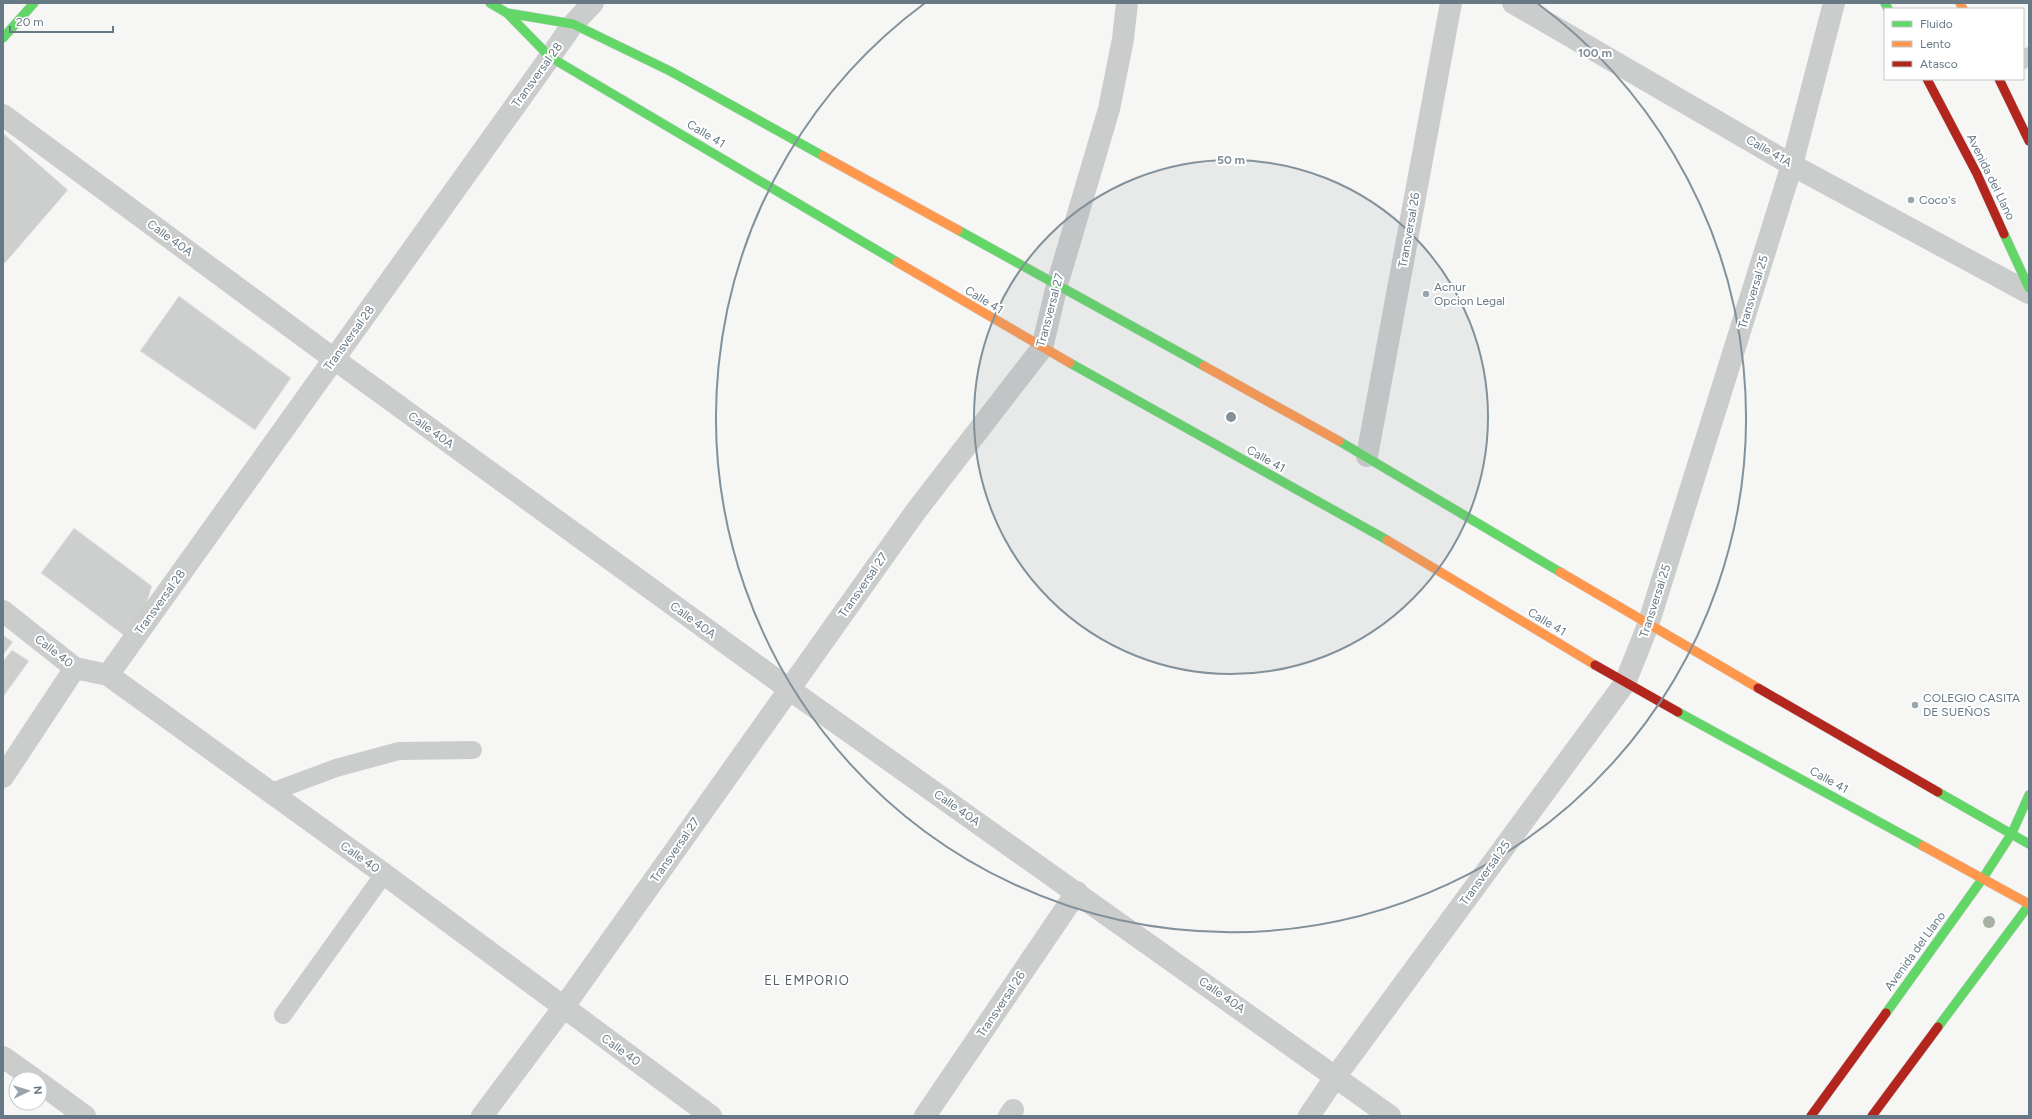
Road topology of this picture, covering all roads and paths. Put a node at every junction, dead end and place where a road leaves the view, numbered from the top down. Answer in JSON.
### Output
{"nodes":[{"id":1,"x":34,"y":3,"type":"edge"},
{"id":2,"x":490,"y":3,"type":"edge"},
{"id":3,"x":593,"y":3,"type":"edge"},
{"id":4,"x":1127,"y":3,"type":"edge"},
{"id":5,"x":1451,"y":3,"type":"edge"},
{"id":6,"x":1513,"y":3,"type":"edge"},
{"id":7,"x":1834,"y":3,"type":"edge"},
{"id":8,"x":507,"y":12,"type":"junction"},
{"id":9,"x":573,"y":24,"type":"junction"},
{"id":10,"x":3,"y":38,"type":"edge"},
{"id":11,"x":550,"y":56,"type":"junction"},
{"id":12,"x":1928,"y":80,"type":"edge"},
{"id":13,"x":1999,"y":80,"type":"edge"},
{"id":14,"x":3,"y":115,"type":"edge"},
{"id":15,"x":2029,"y":141,"type":"edge"},
{"id":16,"x":1792,"y":165,"type":"junction"},
{"id":17,"x":1057,"y":285,"type":"junction"},
{"id":18,"x":2029,"y":288,"type":"edge"},
{"id":19,"x":2029,"y":292,"type":"edge"},
{"id":20,"x":1042,"y":348,"type":"junction"},
{"id":21,"x":334,"y":359,"type":"junction"},
{"id":22,"x":1367,"y":456,"type":"junction"},
{"id":23,"x":3,"y":611,"type":"edge"},
{"id":24,"x":1648,"y":625,"type":"junction"},
{"id":25,"x":74,"y":668,"type":"junction"},
{"id":26,"x":108,"y":675,"type":"junction"},
{"id":27,"x":1626,"y":683,"type":"junction"},
{"id":28,"x":789,"y":689,"type":"junction"},
{"id":29,"x":473,"y":750,"type":"dead end"},
{"id":30,"x":3,"y":777,"type":"edge"},
{"id":31,"x":269,"y":793,"type":"junction"},
{"id":32,"x":2029,"y":795,"type":"edge"},
{"id":33,"x":2012,"y":833,"type":"junction"},
{"id":34,"x":2029,"y":844,"type":"edge"},
{"id":35,"x":384,"y":874,"type":"junction"},
{"id":36,"x":1983,"y":878,"type":"junction"},
{"id":37,"x":1077,"y":892,"type":"junction"},
{"id":38,"x":2029,"y":904,"type":"edge"},
{"id":39,"x":563,"y":1008,"type":"junction"},
{"id":40,"x":283,"y":1015,"type":"dead end"},
{"id":41,"x":3,"y":1057,"type":"edge"},
{"id":42,"x":23,"y":1071,"type":"edge"},
{"id":43,"x":1336,"y":1076,"type":"junction"},
{"id":44,"x":48,"y":1089,"type":"edge"},
{"id":45,"x":86,"y":1116,"type":"edge"},
{"id":46,"x":482,"y":1116,"type":"edge"},
{"id":47,"x":711,"y":1116,"type":"edge"},
{"id":48,"x":925,"y":1116,"type":"edge"},
{"id":49,"x":1309,"y":1116,"type":"edge"},
{"id":50,"x":1390,"y":1116,"type":"edge"},
{"id":51,"x":1811,"y":1116,"type":"edge"},
{"id":52,"x":1872,"y":1116,"type":"edge"}],
"edges":[{"from":1,"to":10,"type":"street"},
{"from":2,"to":8,"type":"street","name":"Calle 41"},
{"from":3,"to":9,"type":"street","name":"Transversal 28"},
{"from":4,"to":17,"type":"street","name":"Transversal 27"},
{"from":5,"to":22,"type":"street","name":"Transversal 26"},
{"from":6,"to":16,"type":"street","name":"Calle 41A"},
{"from":7,"to":16,"type":"street","name":"Transversal 25"},
{"from":8,"to":9,"type":"street","name":"Calle 41"},
{"from":8,"to":11,"type":"street","name":"Calle 41"},
{"from":9,"to":11,"type":"street","name":"Transversal 28"},
{"from":9,"to":17,"type":"street","name":"Calle 41"},
{"from":11,"to":20,"type":"street","name":"Calle 41"},
{"from":11,"to":21,"type":"street","name":"Transversal 28"},
{"from":12,"to":18,"type":"street","name":"Avenida del Llano"},
{"from":13,"to":15,"type":"street"},
{"from":14,"to":21,"type":"street","name":"Calle 40A"},
{"from":16,"to":19,"type":"street","name":"Calle 41A"},
{"from":16,"to":24,"type":"street","name":"Transversal 25"},
{"from":17,"to":20,"type":"street","name":"Transversal 27"},
{"from":17,"to":22,"type":"street","name":"Calle 41"},
{"from":20,"to":27,"type":"street","name":"Calle 41"},
{"from":20,"to":28,"type":"street","name":"Transversal 27"},
{"from":21,"to":26,"type":"street","name":"Transversal 28"},
{"from":21,"to":28,"type":"street","name":"Calle 40A"},
{"from":22,"to":24,"type":"street","name":"Calle 41"},
{"from":23,"to":25,"type":"street","name":"Calle 40"},
{"from":24,"to":27,"type":"street","name":"Transversal 25"},
{"from":24,"to":33,"type":"street","name":"Calle 41"},
{"from":25,"to":26,"type":"street","name":"Calle 40"},
{"from":25,"to":30,"type":"street"},
{"from":26,"to":31,"type":"street","name":"Calle 40"},
{"from":27,"to":36,"type":"street","name":"Calle 41"},
{"from":27,"to":43,"type":"street","name":"Transversal 25"},
{"from":28,"to":37,"type":"street","name":"Calle 40A"},
{"from":28,"to":39,"type":"street","name":"Transversal 27"},
{"from":29,"to":31,"type":"lane"},
{"from":31,"to":35,"type":"street","name":"Calle 40"},
{"from":32,"to":33,"type":"street","name":"Avenida del Llano"},
{"from":33,"to":34,"type":"street","name":"Calle 41"},
{"from":33,"to":36,"type":"street","name":"Avenida del Llano"},
{"from":35,"to":39,"type":"street","name":"Calle 40"},
{"from":35,"to":40,"type":"lane"},
{"from":36,"to":38,"type":"street","name":"Calle 41"},
{"from":36,"to":51,"type":"street","name":"Avenida del Llano"},
{"from":37,"to":43,"type":"street","name":"Calle 40A"},
{"from":37,"to":48,"type":"street","name":"Transversal 26"},
{"from":38,"to":52,"type":"street"},
{"from":39,"to":46,"type":"street","name":"Transversal 27"},
{"from":39,"to":47,"type":"street","name":"Calle 40"},
{"from":41,"to":42,"type":"street"},
{"from":43,"to":49,"type":"street","name":"Transversal 25"},
{"from":43,"to":50,"type":"street","name":"Calle 40A"},
{"from":44,"to":45,"type":"street"}]}
